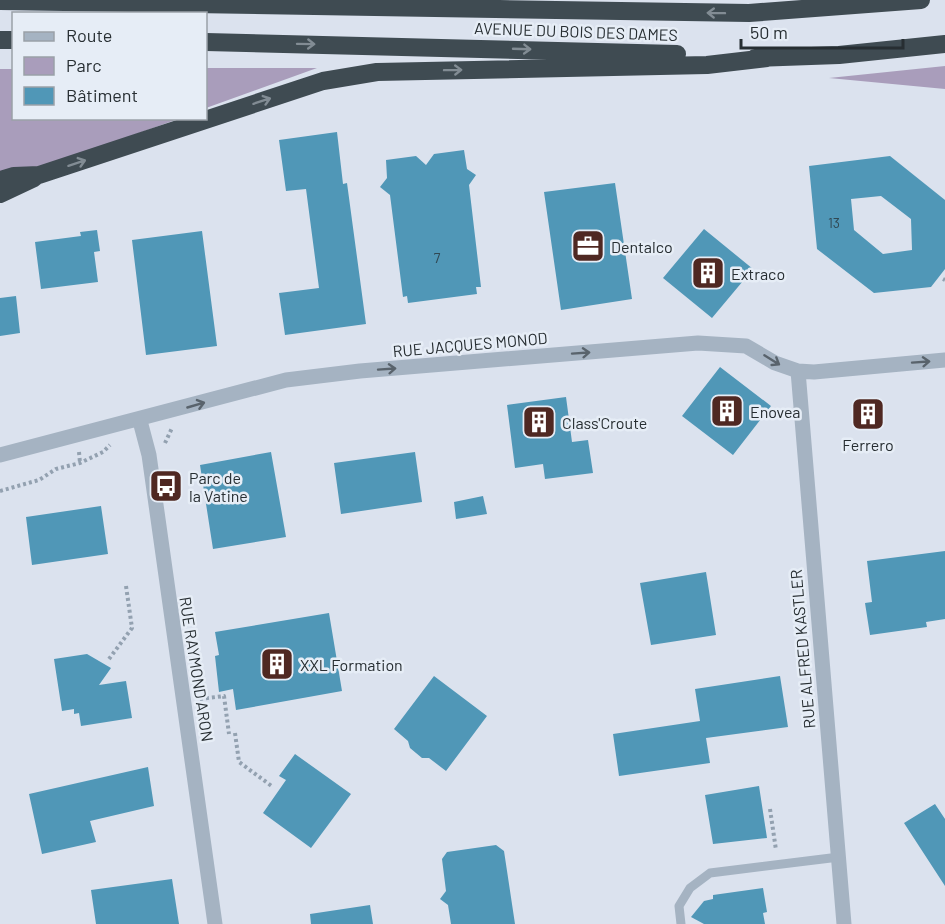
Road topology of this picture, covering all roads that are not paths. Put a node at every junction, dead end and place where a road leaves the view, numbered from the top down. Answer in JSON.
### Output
{"nodes":[{"id":1,"x":921,"y":0,"type":"edge"},
{"id":2,"x":0,"y":1,"type":"edge"},
{"id":3,"x":207,"y":42,"type":"edge"},
{"id":4,"x":945,"y":44,"type":"edge"},
{"id":5,"x":767,"y":58,"type":"junction"},
{"id":6,"x":207,"y":119,"type":"edge"},
{"id":7,"x":205,"y":120,"type":"edge"},
{"id":8,"x":39,"y":175,"type":"junction"},
{"id":9,"x":0,"y":180,"type":"edge"},
{"id":10,"x":0,"y":194,"type":"edge"},
{"id":11,"x":945,"y":360,"type":"edge"},
{"id":12,"x":798,"y":371,"type":"junction"},
{"id":13,"x":140,"y":421,"type":"junction"},
{"id":14,"x":0,"y":455,"type":"edge"},
{"id":15,"x":839,"y":857,"type":"junction"},
{"id":16,"x":215,"y":924,"type":"edge"},
{"id":17,"x":681,"y":924,"type":"edge"},
{"id":18,"x":844,"y":924,"type":"edge"}],
"edges":[{"from":1,"to":2,"type":"highway","name":"AVENUE DU BOIS DES DAMES","one_way":true},
{"from":3,"to":5,"type":"highway","name":"AVENUE DU BOIS DES DAMES","one_way":true},
{"from":4,"to":5,"type":"highway","name":"AVENUE DU BOIS DES DAMES"},
{"from":6,"to":5,"type":"highway","one_way":true},
{"from":8,"to":7,"type":"highway","one_way":true},
{"from":8,"to":9,"type":"highway"},
{"from":8,"to":10,"type":"highway"},
{"from":12,"to":11,"type":"street","name":"RUE JACQUES MONOD","one_way":true},
{"from":13,"to":12,"type":"street","name":"RUE JACQUES MONOD","one_way":true},
{"from":12,"to":15,"type":"street","name":"RUE ALFRED KASTLER"},
{"from":13,"to":14,"type":"street","name":"RUE JACQUES MONOD"},
{"from":13,"to":16,"type":"street","name":"RUE RAYMOND ARON"},
{"from":15,"to":17,"type":"lane"},
{"from":15,"to":18,"type":"street","name":"RUE ALFRED KASTLER"}]}
